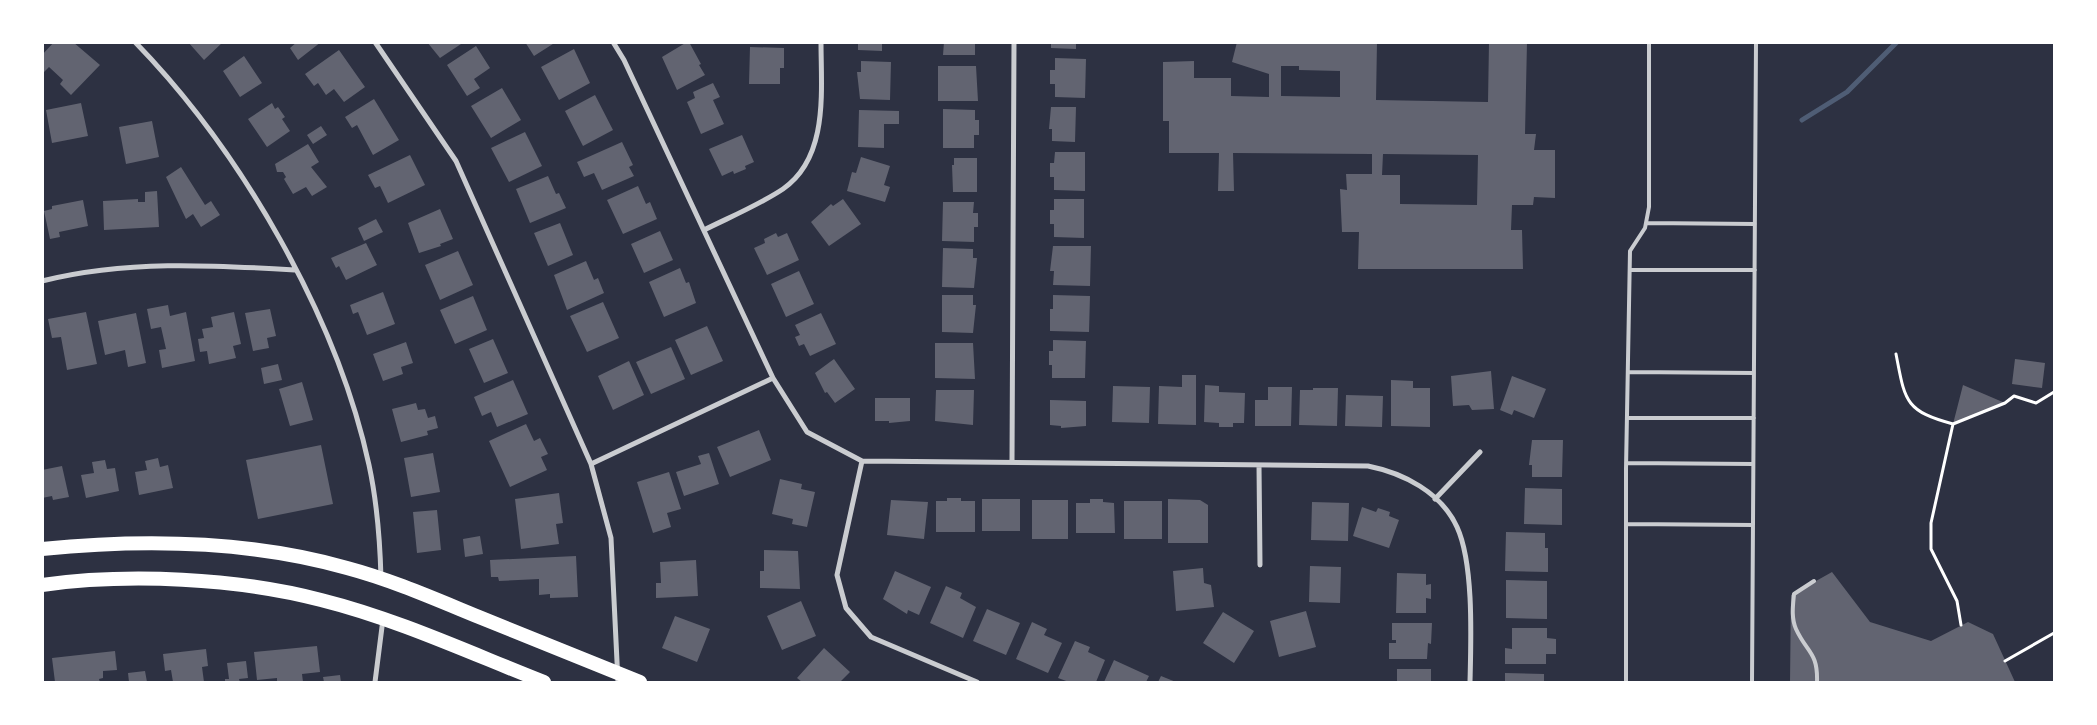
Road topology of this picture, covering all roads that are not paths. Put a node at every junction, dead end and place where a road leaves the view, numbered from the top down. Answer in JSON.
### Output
{"nodes":[{"id":1,"x":135,"y":42,"type":"edge"},
{"id":2,"x":375,"y":42,"type":"edge"},
{"id":3,"x":613,"y":42,"type":"edge"},
{"id":4,"x":821,"y":42,"type":"edge"},
{"id":5,"x":1014,"y":42,"type":"edge"},
{"id":6,"x":1649,"y":42,"type":"edge"},
{"id":7,"x":1756,"y":42,"type":"edge"},
{"id":8,"x":1646,"y":223,"type":"junction"},
{"id":9,"x":1755,"y":224,"type":"junction"},
{"id":10,"x":704,"y":230,"type":"junction"},
{"id":11,"x":296,"y":270,"type":"junction"},
{"id":12,"x":1630,"y":270,"type":"junction"},
{"id":13,"x":1755,"y":270,"type":"junction"},
{"id":14,"x":42,"y":281,"type":"edge"},
{"id":15,"x":1628,"y":372,"type":"junction"},
{"id":16,"x":1754,"y":373,"type":"junction"},
{"id":17,"x":773,"y":378,"type":"junction"},
{"id":18,"x":1627,"y":418,"type":"junction"},
{"id":19,"x":1754,"y":418,"type":"junction"},
{"id":20,"x":1480,"y":452,"type":"dead end"},
{"id":21,"x":862,"y":461,"type":"junction"},
{"id":22,"x":1012,"y":462,"type":"junction"},
{"id":23,"x":1626,"y":463,"type":"junction"},
{"id":24,"x":591,"y":464,"type":"junction"},
{"id":25,"x":1753,"y":464,"type":"junction"},
{"id":26,"x":1259,"y":465,"type":"junction"},
{"id":27,"x":1435,"y":499,"type":"junction"},
{"id":28,"x":1626,"y":524,"type":"junction"},
{"id":29,"x":1753,"y":525,"type":"junction"},
{"id":30,"x":42,"y":549,"type":"edge"},
{"id":31,"x":1260,"y":565,"type":"dead end"},
{"id":32,"x":381,"y":578,"type":"junction"},
{"id":33,"x":1814,"y":582,"type":"dead end"},
{"id":34,"x":42,"y":586,"type":"edge"},
{"id":35,"x":383,"y":619,"type":"junction"},
{"id":36,"x":618,"y":678,"type":"edge"},
{"id":37,"x":374,"y":682,"type":"edge"},
{"id":38,"x":544,"y":682,"type":"edge"},
{"id":39,"x":640,"y":682,"type":"edge"},
{"id":40,"x":977,"y":682,"type":"edge"},
{"id":41,"x":1470,"y":682,"type":"edge"},
{"id":42,"x":1626,"y":682,"type":"edge"},
{"id":43,"x":1752,"y":682,"type":"edge"},
{"id":44,"x":1817,"y":682,"type":"edge"}],
"edges":[{"from":1,"to":11,"type":"street"},
{"from":2,"to":24,"type":"street"},
{"from":3,"to":10,"type":"street"},
{"from":4,"to":10,"type":"street"},
{"from":5,"to":22,"type":"street"},
{"from":6,"to":8,"type":"lane"},
{"from":7,"to":9,"type":"lane"},
{"from":8,"to":9,"type":"lane"},
{"from":8,"to":12,"type":"lane"},
{"from":9,"to":13,"type":"lane"},
{"from":10,"to":17,"type":"street"},
{"from":11,"to":14,"type":"street"},
{"from":11,"to":32,"type":"street"},
{"from":12,"to":13,"type":"lane"},
{"from":12,"to":15,"type":"lane"},
{"from":13,"to":16,"type":"lane"},
{"from":15,"to":16,"type":"lane"},
{"from":15,"to":18,"type":"lane"},
{"from":16,"to":19,"type":"lane"},
{"from":17,"to":21,"type":"street"},
{"from":17,"to":24,"type":"street"},
{"from":18,"to":19,"type":"lane"},
{"from":18,"to":23,"type":"lane"},
{"from":19,"to":25,"type":"lane"},
{"from":20,"to":27,"type":"street"},
{"from":21,"to":22,"type":"street"},
{"from":21,"to":40,"type":"street"},
{"from":22,"to":26,"type":"street"},
{"from":23,"to":25,"type":"lane"},
{"from":23,"to":28,"type":"lane"},
{"from":24,"to":36,"type":"street"},
{"from":25,"to":29,"type":"lane"},
{"from":26,"to":27,"type":"street"},
{"from":26,"to":31,"type":"street"},
{"from":27,"to":41,"type":"street"},
{"from":28,"to":29,"type":"lane"},
{"from":28,"to":42,"type":"lane"},
{"from":29,"to":43,"type":"lane"},
{"from":30,"to":32,"type":"highway"},
{"from":32,"to":36,"type":"highway"},
{"from":33,"to":44,"type":"lane"},
{"from":34,"to":35,"type":"highway"},
{"from":35,"to":37,"type":"street"},
{"from":35,"to":38,"type":"highway"},
{"from":36,"to":39,"type":"highway"}]}
